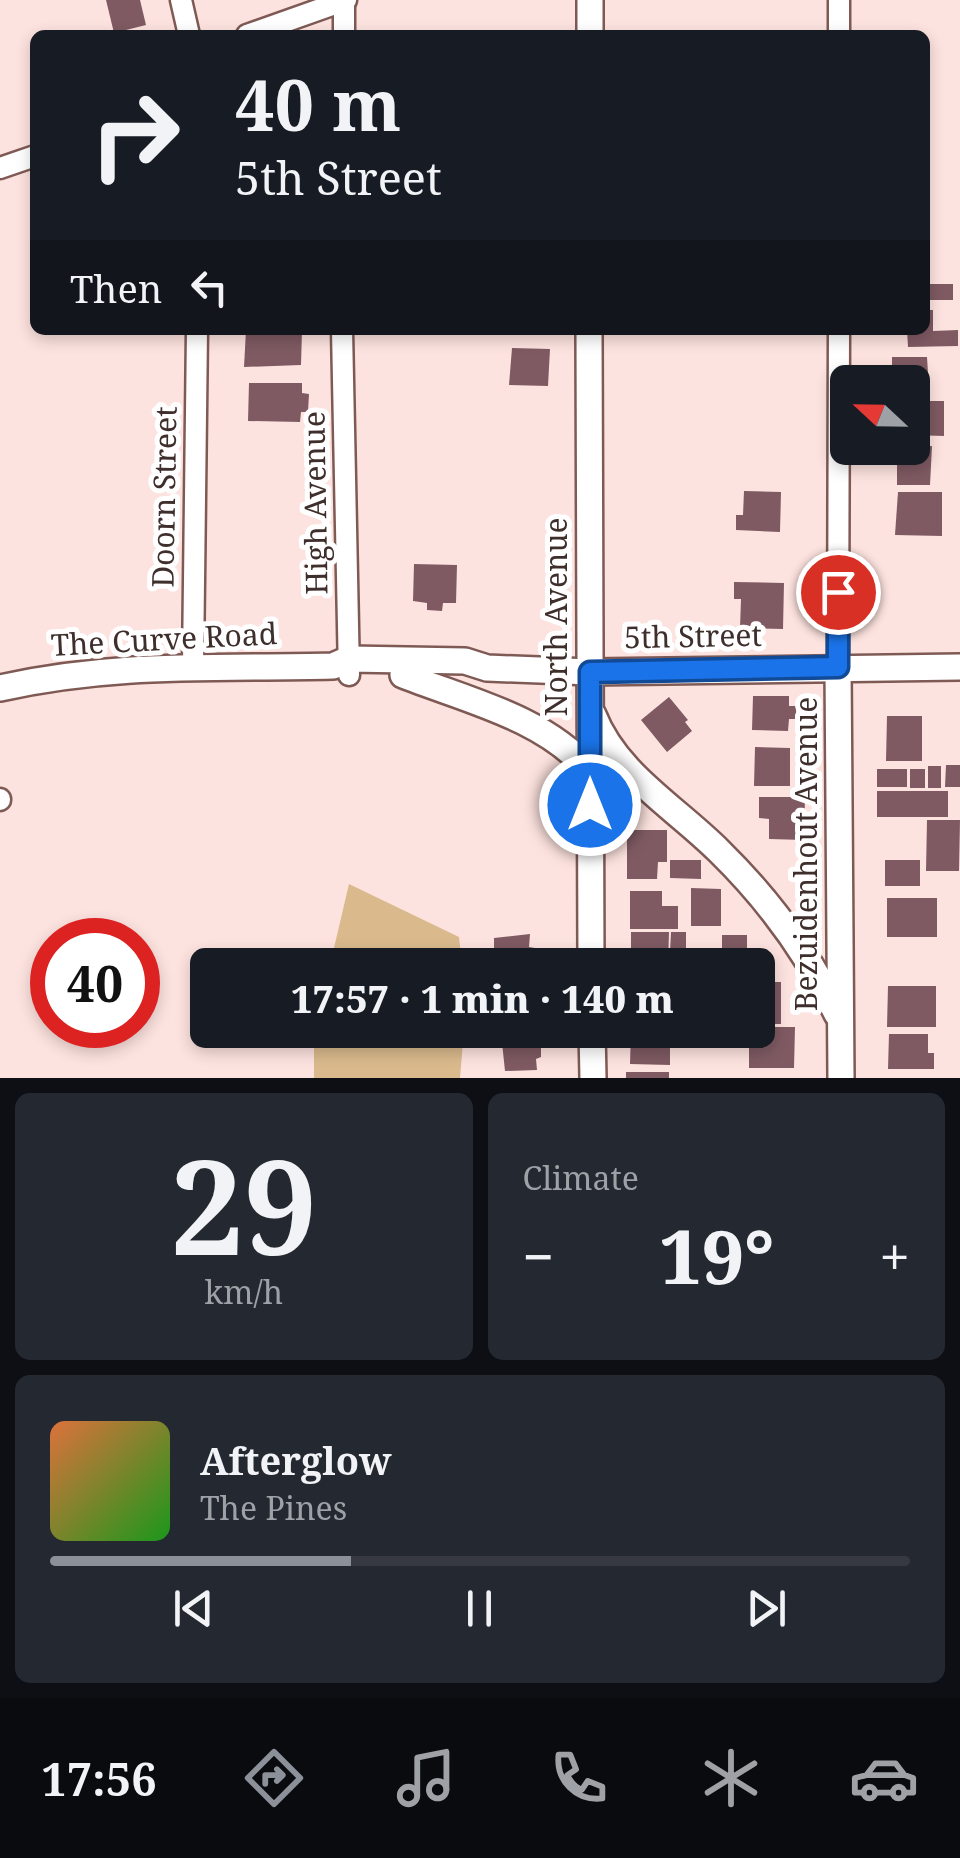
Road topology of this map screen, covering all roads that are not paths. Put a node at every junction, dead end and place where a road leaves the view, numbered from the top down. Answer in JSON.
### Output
{"nodes":[{"id":1,"x":181,"y":0,"type":"edge"},
{"id":2,"x":345,"y":0,"type":"edge"},
{"id":3,"x":590,"y":0,"type":"edge"},
{"id":4,"x":839,"y":0,"type":"edge"},
{"id":5,"x":188,"y":30,"type":"edge"},
{"id":6,"x":261,"y":30,"type":"edge"},
{"id":7,"x":344,"y":30,"type":"edge"},
{"id":8,"x":590,"y":30,"type":"edge"},
{"id":9,"x":839,"y":30,"type":"edge"},
{"id":10,"x":30,"y":158,"type":"edge"},
{"id":11,"x":0,"y":168,"type":"edge"},
{"id":12,"x":196,"y":335,"type":"edge"},
{"id":13,"x":342,"y":335,"type":"edge"},
{"id":14,"x":590,"y":335,"type":"edge"},
{"id":15,"x":838,"y":335,"type":"edge"},
{"id":16,"x":193,"y":665,"type":"junction"},
{"id":17,"x":344,"y":666,"type":"junction"},
{"id":18,"x":838,"y":667,"type":"junction"},
{"id":19,"x":960,"y":667,"type":"edge"},
{"id":20,"x":487,"y":668,"type":"junction"},
{"id":21,"x":590,"y":672,"type":"junction"},
{"id":22,"x":403,"y":675,"type":"junction"},
{"id":23,"x":0,"y":688,"type":"edge"},
{"id":24,"x":589,"y":706,"type":"junction"},
{"id":25,"x":589,"y":770,"type":"junction"},
{"id":26,"x":634,"y":775,"type":"junction"},
{"id":27,"x":590,"y":805,"type":"junction"},
{"id":28,"x":591,"y":948,"type":"edge"},
{"id":29,"x":842,"y":1023,"type":"junction"},
{"id":30,"x":592,"y":1048,"type":"edge"},
{"id":31,"x":592,"y":1078,"type":"edge"},
{"id":32,"x":841,"y":1078,"type":"edge"}],
"edges":[{"from":1,"to":5,"type":"street"},
{"from":2,"to":6,"type":"street"},
{"from":2,"to":7,"type":"street"},
{"from":3,"to":8,"type":"street"},
{"from":4,"to":9,"type":"street"},
{"from":10,"to":11,"type":"street"},
{"from":12,"to":16,"type":"street","name":"Doorn Street"},
{"from":13,"to":17,"type":"street","name":"High Avenue"},
{"from":14,"to":21,"type":"street","name":"North Avenue"},
{"from":15,"to":18,"type":"street","name":"Bezuidenhout Avenue"},
{"from":16,"to":17,"type":"street","name":"The Curve Road"},
{"from":16,"to":23,"type":"street","name":"The Curve Road"},
{"from":17,"to":20,"type":"street","name":"5th Street"},
{"from":17,"to":22,"type":"street","name":"5th Street"},
{"from":18,"to":19,"type":"street","name":"5th Street"},
{"from":18,"to":21,"type":"street","name":"5th Street"},
{"from":18,"to":29,"type":"street","name":"Bezuidenhout Avenue"},
{"from":20,"to":21,"type":"street","name":"5th Street"},
{"from":20,"to":22,"type":"street","name":"5th Street"},
{"from":21,"to":24,"type":"street","name":"North Avenue"},
{"from":22,"to":25,"type":"street"},
{"from":24,"to":25,"type":"street","name":"North Avenue"},
{"from":24,"to":26,"type":"street"},
{"from":25,"to":27,"type":"street","name":"North Avenue"},
{"from":26,"to":27,"type":"street"},
{"from":26,"to":29,"type":"street"},
{"from":27,"to":28,"type":"street","name":"North Avenue"},
{"from":29,"to":32,"type":"street","name":"Bezuidenhout Avenue"},
{"from":30,"to":31,"type":"street"}]}
